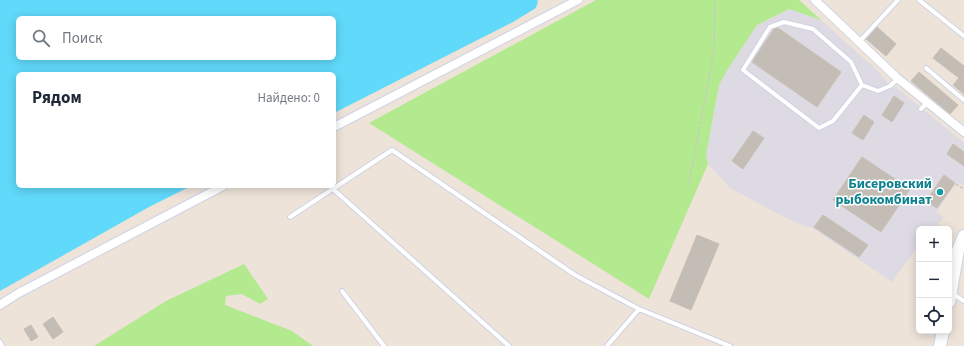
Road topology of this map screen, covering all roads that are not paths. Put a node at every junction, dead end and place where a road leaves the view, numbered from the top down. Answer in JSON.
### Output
{"nodes":[{"id":1,"x":578,"y":0,"type":"edge"},
{"id":2,"x":815,"y":0,"type":"edge"},
{"id":3,"x":898,"y":0,"type":"edge"},
{"id":4,"x":919,"y":0,"type":"edge"},
{"id":5,"x":964,"y":36,"type":"edge"},
{"id":6,"x":859,"y":42,"type":"junction"},
{"id":7,"x":926,"y":68,"type":"dead end"},
{"id":8,"x":899,"y":79,"type":"junction"},
{"id":9,"x":862,"y":85,"type":"junction"},
{"id":10,"x":964,"y":100,"type":"edge"},
{"id":11,"x":928,"y":102,"type":"junction"},
{"id":12,"x":921,"y":110,"type":"dead end"},
{"id":13,"x":336,"y":126,"type":"edge"},
{"id":14,"x":964,"y":132,"type":"edge"},
{"id":15,"x":336,"y":187,"type":"edge"},
{"id":16,"x":218,"y":188,"type":"edge"},
{"id":17,"x":333,"y":189,"type":"joint"},
{"id":18,"x":290,"y":217,"type":"dead end"},
{"id":19,"x":964,"y":236,"type":"edge"},
{"id":20,"x":952,"y":282,"type":"edge"},
{"id":21,"x":342,"y":291,"type":"dead end"},
{"id":22,"x":952,"y":298,"type":"edge"},
{"id":23,"x":964,"y":301,"type":"edge"},
{"id":24,"x":0,"y":305,"type":"edge"},
{"id":25,"x":639,"y":309,"type":"junction"},
{"id":26,"x":942,"y":334,"type":"edge"},
{"id":27,"x":0,"y":342,"type":"edge"},
{"id":28,"x":610,"y":342,"type":"junction"},
{"id":29,"x":2,"y":346,"type":"edge"},
{"id":30,"x":384,"y":346,"type":"edge"},
{"id":31,"x":509,"y":346,"type":"edge"},
{"id":32,"x":607,"y":346,"type":"edge"},
{"id":33,"x":615,"y":346,"type":"edge"},
{"id":34,"x":730,"y":346,"type":"edge"},
{"id":35,"x":940,"y":346,"type":"edge"}],
"edges":[{"from":1,"to":13,"type":"street"},
{"from":2,"to":6,"type":"street"},
{"from":3,"to":6,"type":"lane"},
{"from":4,"to":5,"type":"lane"},
{"from":6,"to":8,"type":"street"},
{"from":7,"to":10,"type":"lane"},
{"from":8,"to":9,"type":"lane"},
{"from":8,"to":11,"type":"street"},
{"from":9,"to":9,"type":"lane"},
{"from":11,"to":12,"type":"lane"},
{"from":11,"to":14,"type":"street"},
{"from":15,"to":25,"type":"lane"},
{"from":16,"to":24,"type":"street"},
{"from":17,"to":18,"type":"lane"},
{"from":17,"to":31,"type":"lane"},
{"from":19,"to":20,"type":"main road"},
{"from":21,"to":30,"type":"lane"},
{"from":22,"to":23,"type":"lane"},
{"from":25,"to":28,"type":"lane"},
{"from":25,"to":34,"type":"lane"},
{"from":26,"to":35,"type":"main road"},
{"from":27,"to":29,"type":"lane"},
{"from":28,"to":32,"type":"lane"},
{"from":28,"to":33,"type":"lane"}]}
